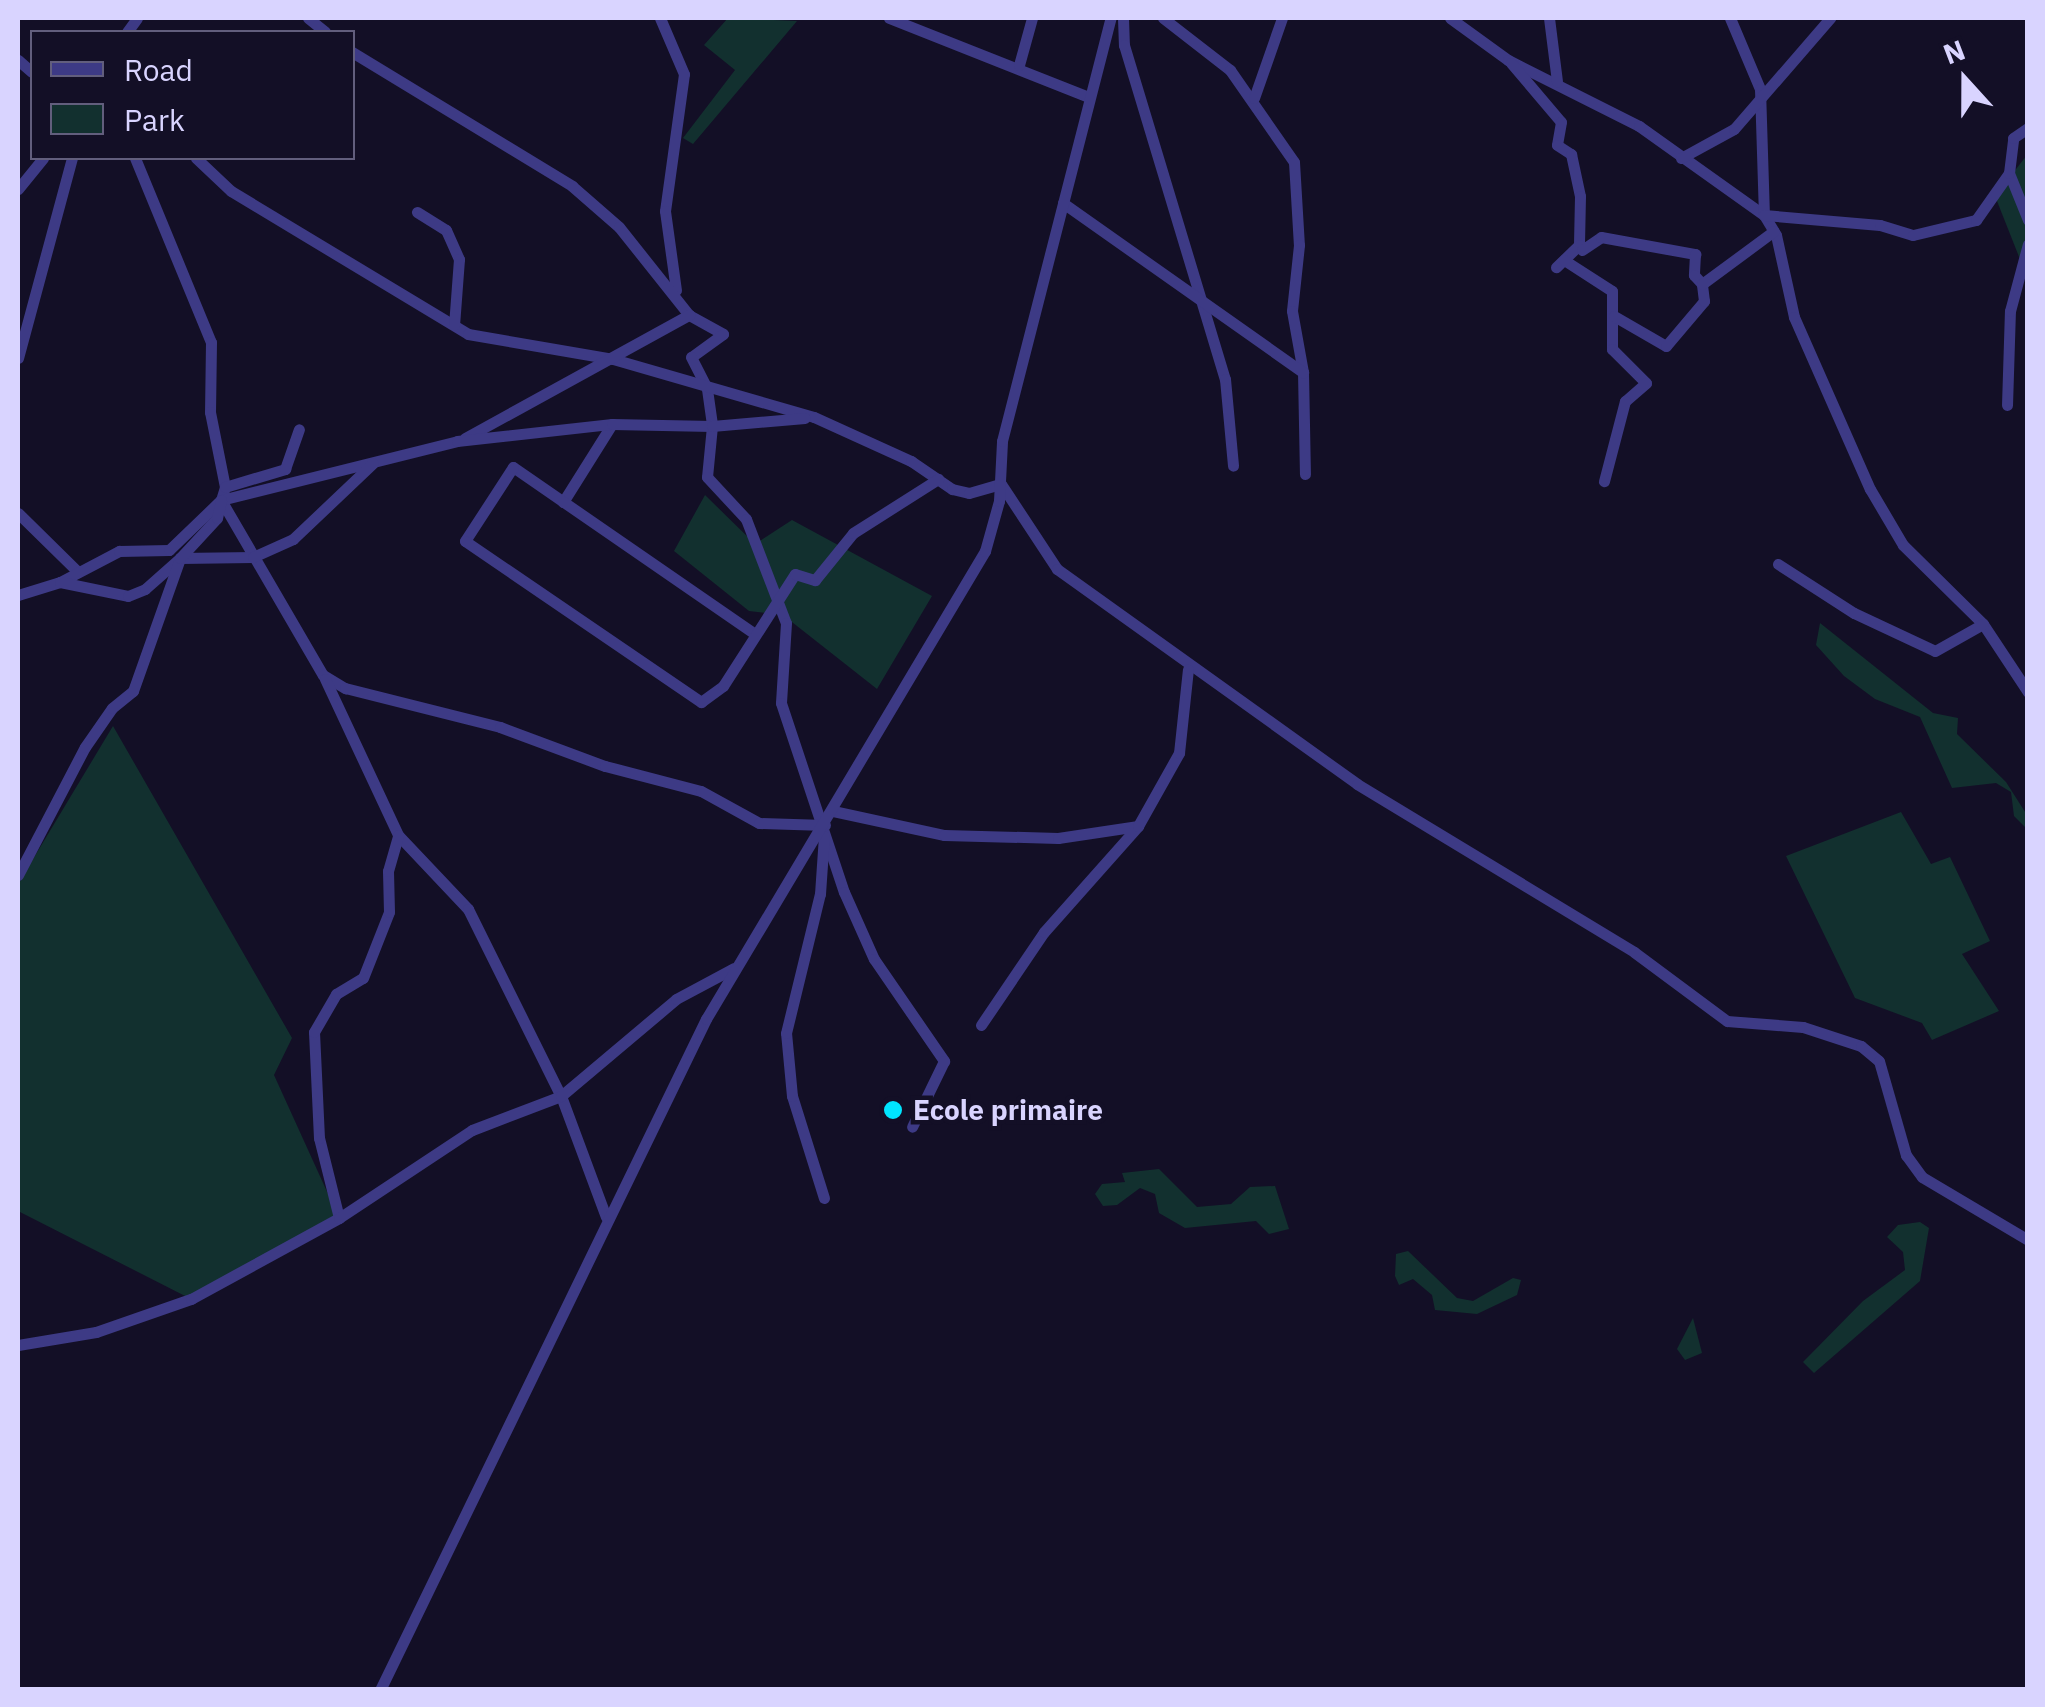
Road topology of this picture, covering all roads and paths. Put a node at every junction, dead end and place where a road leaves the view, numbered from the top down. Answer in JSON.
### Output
{"nodes":[{"id":1,"x":660,"y":18,"type":"edge"},
{"id":2,"x":889,"y":18,"type":"edge"},
{"id":3,"x":1032,"y":18,"type":"edge"},
{"id":4,"x":1111,"y":18,"type":"edge"},
{"id":5,"x":1124,"y":18,"type":"edge"},
{"id":6,"x":1163,"y":18,"type":"edge"},
{"id":7,"x":1282,"y":18,"type":"edge"},
{"id":8,"x":1450,"y":18,"type":"edge"},
{"id":9,"x":1474,"y":18,"type":"edge"},
{"id":10,"x":1549,"y":18,"type":"edge"},
{"id":11,"x":1730,"y":18,"type":"edge"},
{"id":12,"x":1830,"y":18,"type":"edge"},
{"id":13,"x":1462,"y":27,"type":"junction"},
{"id":14,"x":355,"y":54,"type":"edge"},
{"id":15,"x":1508,"y":60,"type":"junction"},
{"id":16,"x":1019,"y":65,"type":"junction"},
{"id":17,"x":1558,"y":81,"type":"junction"},
{"id":18,"x":1089,"y":96,"type":"junction"},
{"id":19,"x":1254,"y":98,"type":"junction"},
{"id":20,"x":1760,"y":104,"type":"junction"},
{"id":21,"x":2028,"y":128,"type":"edge"},
{"id":22,"x":1682,"y":158,"type":"junction"},
{"id":23,"x":40,"y":160,"type":"edge"},
{"id":24,"x":71,"y":160,"type":"edge"},
{"id":25,"x":136,"y":160,"type":"edge"},
{"id":26,"x":198,"y":160,"type":"edge"},
{"id":27,"x":2010,"y":173,"type":"junction"},
{"id":28,"x":18,"y":189,"type":"edge"},
{"id":29,"x":1064,"y":204,"type":"junction"},
{"id":30,"x":417,"y":212,"type":"dead end"},
{"id":31,"x":1764,"y":216,"type":"junction"},
{"id":32,"x":2028,"y":220,"type":"edge"},
{"id":33,"x":1774,"y":230,"type":"junction"},
{"id":34,"x":2028,"y":244,"type":"edge"},
{"id":35,"x":1580,"y":248,"type":"junction"},
{"id":36,"x":1599,"y":283,"type":"junction"},
{"id":37,"x":1702,"y":284,"type":"junction"},
{"id":38,"x":677,"y":294,"type":"junction"},
{"id":39,"x":1204,"y":306,"type":"junction"},
{"id":40,"x":690,"y":315,"type":"junction"},
{"id":41,"x":1614,"y":316,"type":"junction"},
{"id":42,"x":454,"y":325,"type":"junction"},
{"id":43,"x":18,"y":358,"type":"edge"},
{"id":44,"x":613,"y":359,"type":"junction"},
{"id":45,"x":1304,"y":372,"type":"junction"},
{"id":46,"x":707,"y":389,"type":"junction"},
{"id":47,"x":2007,"y":405,"type":"dead end"},
{"id":48,"x":814,"y":417,"type":"junction"},
{"id":49,"x":612,"y":424,"type":"junction"},
{"id":50,"x":712,"y":426,"type":"junction"},
{"id":51,"x":299,"y":430,"type":"dead end"},
{"id":52,"x":457,"y":442,"type":"junction"},
{"id":53,"x":376,"y":461,"type":"junction"},
{"id":54,"x":1233,"y":466,"type":"dead end"},
{"id":55,"x":1305,"y":474,"type":"dead end"},
{"id":56,"x":938,"y":479,"type":"junction"},
{"id":57,"x":1604,"y":481,"type":"dead end"},
{"id":58,"x":1001,"y":484,"type":"junction"},
{"id":59,"x":223,"y":493,"type":"junction"},
{"id":60,"x":563,"y":502,"type":"junction"},
{"id":61,"x":18,"y":513,"type":"edge"},
{"id":62,"x":253,"y":557,"type":"junction"},
{"id":63,"x":180,"y":558,"type":"junction"},
{"id":64,"x":1778,"y":564,"type":"dead end"},
{"id":65,"x":78,"y":572,"type":"junction"},
{"id":66,"x":60,"y":582,"type":"junction"},
{"id":67,"x":18,"y":595,"type":"edge"},
{"id":68,"x":779,"y":605,"type":"junction"},
{"id":69,"x":1984,"y":624,"type":"junction"},
{"id":70,"x":755,"y":634,"type":"junction"},
{"id":71,"x":1188,"y":669,"type":"junction"},
{"id":72,"x":323,"y":675,"type":"junction"},
{"id":73,"x":2028,"y":692,"type":"edge"},
{"id":74,"x":833,"y":812,"type":"junction"},
{"id":75,"x":825,"y":824,"type":"junction"},
{"id":76,"x":1138,"y":826,"type":"junction"},
{"id":77,"x":398,"y":835,"type":"junction"},
{"id":78,"x":18,"y":875,"type":"edge"},
{"id":79,"x":735,"y":968,"type":"junction"},
{"id":80,"x":981,"y":1025,"type":"dead end"},
{"id":81,"x":561,"y":1096,"type":"junction"},
{"id":82,"x":912,"y":1127,"type":"dead end"},
{"id":83,"x":824,"y":1198,"type":"dead end"},
{"id":84,"x":339,"y":1218,"type":"junction"},
{"id":85,"x":606,"y":1218,"type":"junction"},
{"id":86,"x":2028,"y":1240,"type":"edge"},
{"id":87,"x":18,"y":1345,"type":"edge"},
{"id":88,"x":380,"y":1690,"type":"edge"}],
"edges":[{"from":1,"to":38,"type":"street"},
{"from":2,"to":16,"type":"street"},
{"from":3,"to":16,"type":"street"},
{"from":4,"to":18,"type":"street"},
{"from":5,"to":39,"type":"street"},
{"from":6,"to":19,"type":"street"},
{"from":7,"to":19,"type":"street"},
{"from":8,"to":13,"type":"street"},
{"from":9,"to":13,"type":"street"},
{"from":10,"to":17,"type":"street"},
{"from":11,"to":20,"type":"street"},
{"from":12,"to":20,"type":"street"},
{"from":13,"to":15,"type":"street"},
{"from":14,"to":38,"type":"street"},
{"from":15,"to":17,"type":"street"},
{"from":15,"to":35,"type":"street"},
{"from":16,"to":18,"type":"street"},
{"from":17,"to":22,"type":"street"},
{"from":18,"to":29,"type":"street"},
{"from":19,"to":45,"type":"street"},
{"from":20,"to":22,"type":"street"},
{"from":20,"to":31,"type":"street"},
{"from":21,"to":27,"type":"street"},
{"from":22,"to":31,"type":"street"},
{"from":23,"to":28,"type":"street"},
{"from":24,"to":43,"type":"street"},
{"from":25,"to":59,"type":"street"},
{"from":26,"to":42,"type":"street"},
{"from":27,"to":31,"type":"street"},
{"from":27,"to":32,"type":"street"},
{"from":29,"to":39,"type":"street"},
{"from":29,"to":58,"type":"street"},
{"from":30,"to":42,"type":"street"},
{"from":31,"to":33,"type":"street"},
{"from":33,"to":37,"type":"street"},
{"from":33,"to":69,"type":"street"},
{"from":34,"to":47,"type":"street"},
{"from":35,"to":36,"type":"street"},
{"from":35,"to":36,"type":"street"},
{"from":35,"to":37,"type":"street"},
{"from":36,"to":41,"type":"street"},
{"from":37,"to":41,"type":"street"},
{"from":38,"to":40,"type":"street"},
{"from":39,"to":45,"type":"street"},
{"from":39,"to":54,"type":"street"},
{"from":40,"to":44,"type":"street"},
{"from":40,"to":46,"type":"street"},
{"from":41,"to":57,"type":"street"},
{"from":42,"to":44,"type":"street"},
{"from":44,"to":46,"type":"street"},
{"from":44,"to":52,"type":"street"},
{"from":45,"to":55,"type":"street"},
{"from":46,"to":48,"type":"street"},
{"from":46,"to":50,"type":"street"},
{"from":48,"to":50,"type":"street"},
{"from":48,"to":56,"type":"street"},
{"from":49,"to":50,"type":"street"},
{"from":49,"to":52,"type":"street"},
{"from":49,"to":60,"type":"street"},
{"from":50,"to":68,"type":"street"},
{"from":51,"to":59,"type":"street"},
{"from":52,"to":53,"type":"street"},
{"from":53,"to":59,"type":"street"},
{"from":53,"to":62,"type":"street"},
{"from":56,"to":58,"type":"street"},
{"from":56,"to":68,"type":"street"},
{"from":58,"to":71,"type":"street"},
{"from":58,"to":74,"type":"street"},
{"from":59,"to":62,"type":"street"},
{"from":59,"to":63,"type":"street"},
{"from":59,"to":65,"type":"street"},
{"from":60,"to":70,"type":"street"},
{"from":60,"to":70,"type":"street"},
{"from":61,"to":65,"type":"street"},
{"from":62,"to":63,"type":"street"},
{"from":62,"to":72,"type":"street"},
{"from":63,"to":66,"type":"street"},
{"from":63,"to":78,"type":"street"},
{"from":64,"to":69,"type":"street"},
{"from":65,"to":66,"type":"street"},
{"from":66,"to":67,"type":"street"},
{"from":68,"to":70,"type":"street"},
{"from":68,"to":75,"type":"street"},
{"from":69,"to":73,"type":"street"},
{"from":71,"to":76,"type":"street"},
{"from":71,"to":86,"type":"street"},
{"from":72,"to":75,"type":"street"},
{"from":72,"to":77,"type":"street"},
{"from":74,"to":75,"type":"street"},
{"from":74,"to":76,"type":"street"},
{"from":75,"to":79,"type":"street"},
{"from":75,"to":82,"type":"street"},
{"from":75,"to":83,"type":"street"},
{"from":76,"to":80,"type":"street"},
{"from":77,"to":81,"type":"street"},
{"from":77,"to":84,"type":"street"},
{"from":79,"to":81,"type":"street"},
{"from":79,"to":85,"type":"street"},
{"from":81,"to":84,"type":"street"},
{"from":81,"to":85,"type":"street"},
{"from":84,"to":87,"type":"street"},
{"from":85,"to":88,"type":"street"}]}
